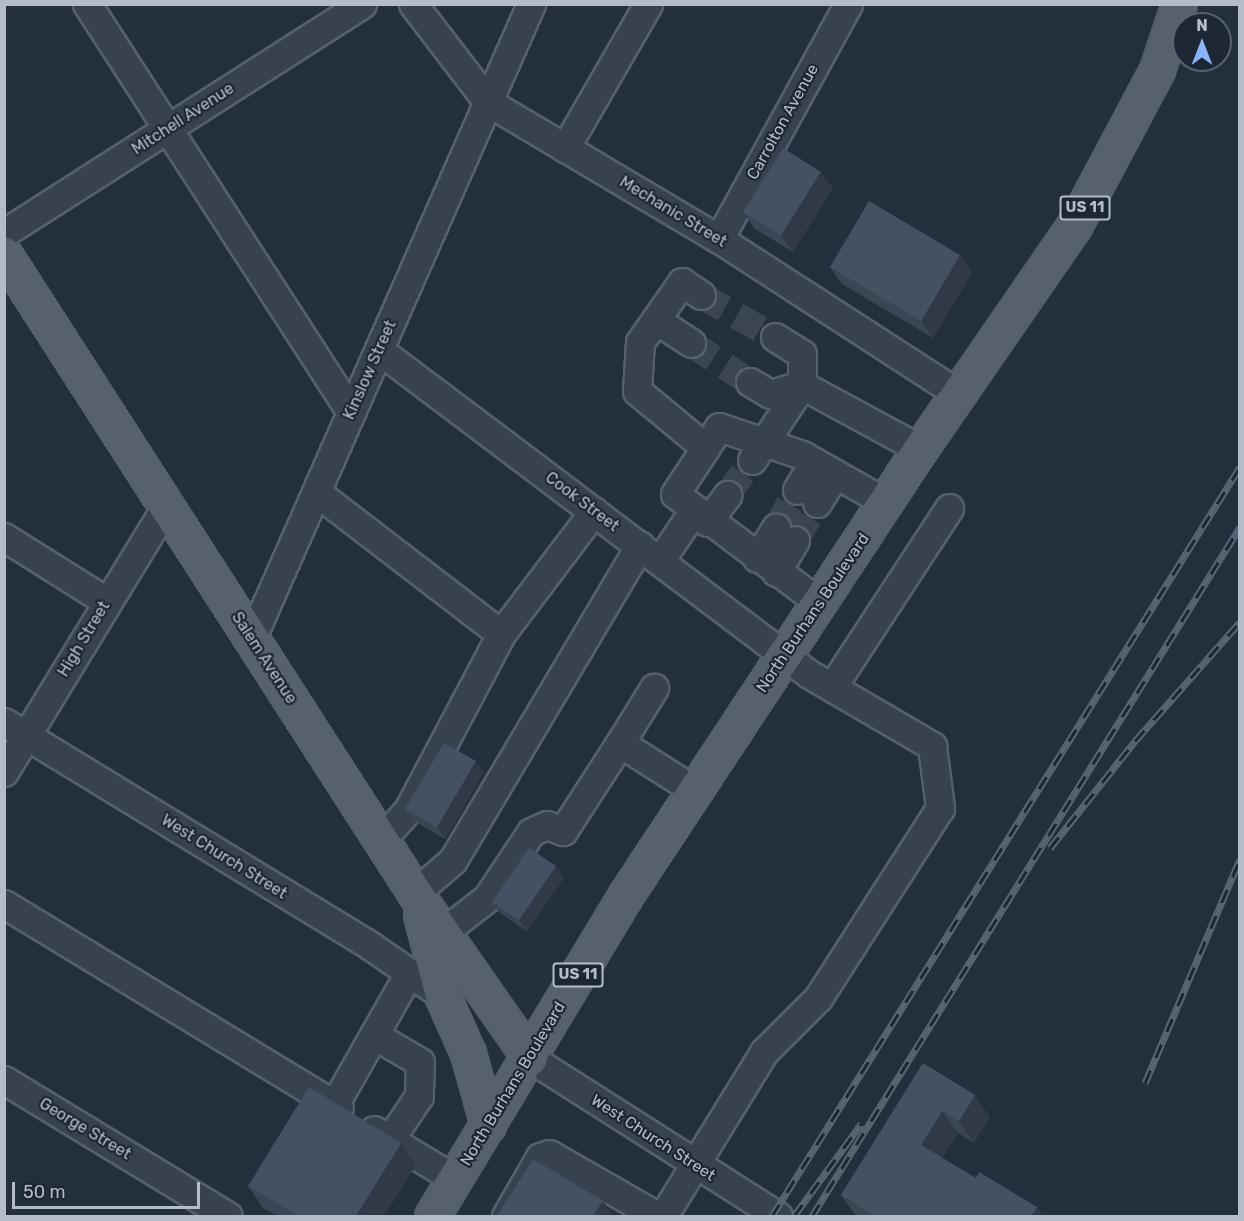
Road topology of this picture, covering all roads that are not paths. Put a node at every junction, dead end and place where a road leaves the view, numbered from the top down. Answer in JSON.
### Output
{"nodes":[{"id":1,"x":87,"y":4,"type":"edge"},
{"id":2,"x":362,"y":4,"type":"edge"},
{"id":3,"x":413,"y":4,"type":"edge"},
{"id":4,"x":531,"y":4,"type":"edge"},
{"id":5,"x":648,"y":4,"type":"edge"},
{"id":6,"x":848,"y":4,"type":"edge"},
{"id":7,"x":1179,"y":4,"type":"edge"},
{"id":8,"x":488,"y":102,"type":"junction"},
{"id":9,"x":168,"y":129,"type":"junction"},
{"id":10,"x":565,"y":148,"type":"junction"},
{"id":11,"x":4,"y":233,"type":"edge"},
{"id":12,"x":719,"y":239,"type":"junction"},
{"id":13,"x":4,"y":254,"type":"edge"},
{"id":14,"x":692,"y":289,"type":"dead end"},
{"id":15,"x":656,"y":320,"type":"junction"},
{"id":16,"x":775,"y":337,"type":"tunnel mouth"},
{"id":17,"x":691,"y":343,"type":"tunnel mouth"},
{"id":18,"x":379,"y":350,"type":"junction"},
{"id":19,"x":750,"y":382,"type":"tunnel mouth"},
{"id":20,"x":802,"y":385,"type":"junction"},
{"id":21,"x":959,"y":394,"type":"junction"},
{"id":22,"x":351,"y":412,"type":"junction"},
{"id":23,"x":706,"y":448,"type":"junction"},
{"id":24,"x":920,"y":450,"type":"junction"},
{"id":25,"x":758,"y":451,"type":"junction"},
{"id":26,"x":824,"y":468,"type":"junction"},
{"id":27,"x":316,"y":492,"type":"junction"},
{"id":28,"x":727,"y":495,"type":"tunnel mouth"},
{"id":29,"x":807,"y":497,"type":"tunnel mouth"},
{"id":30,"x":887,"y":502,"type":"junction"},
{"id":31,"x":166,"y":507,"type":"junction"},
{"id":32,"x":949,"y":508,"type":"dead end"},
{"id":33,"x":594,"y":511,"type":"junction"},
{"id":34,"x":701,"y":516,"type":"junction"},
{"id":35,"x":785,"y":534,"type":"tunnel mouth"},
{"id":36,"x":4,"y":537,"type":"edge"},
{"id":37,"x":650,"y":552,"type":"junction"},
{"id":38,"x":767,"y":565,"type":"junction"},
{"id":39,"x":106,"y":601,"type":"junction"},
{"id":40,"x":820,"y":603,"type":"junction"},
{"id":41,"x":501,"y":634,"type":"junction"},
{"id":42,"x":252,"y":637,"type":"junction"},
{"id":43,"x":786,"y":655,"type":"junction"},
{"id":44,"x":832,"y":687,"type":"junction"},
{"id":45,"x":654,"y":688,"type":"dead end"},
{"id":46,"x":16,"y":729,"type":"edge"},
{"id":47,"x":620,"y":743,"type":"junction"},
{"id":48,"x":4,"y":772,"type":"edge"},
{"id":49,"x":694,"y":790,"type":"junction"},
{"id":50,"x":381,"y":840,"type":"junction"},
{"id":51,"x":415,"y":893,"type":"junction"},
{"id":52,"x":4,"y":904,"type":"edge"},
{"id":53,"x":442,"y":933,"type":"junction"},
{"id":54,"x":409,"y":973,"type":"junction"},
{"id":55,"x":442,"y":995,"type":"junction"},
{"id":56,"x":374,"y":1035,"type":"junction"},
{"id":57,"x":530,"y":1058,"type":"junction"},
{"id":58,"x":4,"y":1080,"type":"edge"},
{"id":59,"x":334,"y":1105,"type":"junction"},
{"id":60,"x":488,"y":1125,"type":"junction"},
{"id":61,"x":390,"y":1139,"type":"junction"},
{"id":62,"x":694,"y":1166,"type":"junction"},
{"id":63,"x":455,"y":1179,"type":"junction"},
{"id":64,"x":228,"y":1216,"type":"edge"},
{"id":65,"x":432,"y":1216,"type":"edge"},
{"id":66,"x":506,"y":1216,"type":"edge"},
{"id":67,"x":657,"y":1216,"type":"edge"},
{"id":68,"x":663,"y":1216,"type":"edge"},
{"id":69,"x":778,"y":1216,"type":"edge"}],
"edges":[{"from":1,"to":9,"type":"street"},
{"from":2,"to":9,"type":"street","name":"Mitchell Avenue"},
{"from":3,"to":8,"type":"street","name":"Mechanic Street"},
{"from":4,"to":8,"type":"street","name":"Kinslow Street"},
{"from":5,"to":10,"type":"street"},
{"from":6,"to":12,"type":"street","name":"Carrolton Avenue"},
{"from":7,"to":21,"type":"main road","name":"North Burhans Boulevard","number":"US 11"},
{"from":8,"to":10,"type":"street","name":"Mechanic Street"},
{"from":8,"to":18,"type":"street","name":"Kinslow Street"},
{"from":9,"to":11,"type":"street","name":"Mitchell Avenue"},
{"from":9,"to":22,"type":"street"},
{"from":10,"to":12,"type":"street","name":"Mechanic Street"},
{"from":12,"to":21,"type":"street","name":"Mechanic Street"},
{"from":13,"to":31,"type":"main road","name":"Salem Avenue"},
{"from":14,"to":15,"type":"street"},
{"from":15,"to":17,"type":"street"},
{"from":15,"to":23,"type":"street"},
{"from":16,"to":20,"type":"street"},
{"from":18,"to":22,"type":"street","name":"Kinslow Street"},
{"from":18,"to":33,"type":"street","name":"Cook Street"},
{"from":19,"to":20,"type":"street"},
{"from":20,"to":24,"type":"street"},
{"from":20,"to":25,"type":"street"},
{"from":21,"to":24,"type":"main road","name":"North Burhans Boulevard","number":"US 11"},
{"from":22,"to":27,"type":"street","name":"Kinslow Street"},
{"from":23,"to":25,"type":"street"},
{"from":23,"to":34,"type":"street"},
{"from":24,"to":30,"type":"main road","name":"North Burhans Boulevard","number":"US 11"},
{"from":25,"to":26,"type":"street"},
{"from":26,"to":29,"type":"street"},
{"from":26,"to":30,"type":"street"},
{"from":27,"to":41,"type":"street"},
{"from":27,"to":42,"type":"street","name":"Kinslow Street"},
{"from":28,"to":34,"type":"street"},
{"from":30,"to":40,"type":"main road","name":"North Burhans Boulevard","number":"US 11"},
{"from":31,"to":39,"type":"street","name":"High Street"},
{"from":31,"to":42,"type":"main road","name":"Salem Avenue"},
{"from":32,"to":44,"type":"street"},
{"from":33,"to":37,"type":"street","name":"Cook Street"},
{"from":33,"to":41,"type":"street"},
{"from":34,"to":37,"type":"street"},
{"from":34,"to":38,"type":"street"},
{"from":35,"to":38,"type":"street"},
{"from":36,"to":39,"type":"street"},
{"from":37,"to":43,"type":"street","name":"Cook Street"},
{"from":37,"to":51,"type":"street"},
{"from":38,"to":40,"type":"street"},
{"from":39,"to":46,"type":"street","name":"High Street"},
{"from":40,"to":43,"type":"main road","name":"North Burhans Boulevard","number":"US 11"},
{"from":41,"to":50,"type":"street"},
{"from":42,"to":50,"type":"main road","name":"Salem Avenue"},
{"from":43,"to":44,"type":"street","name":"Cook Street"},
{"from":43,"to":49,"type":"main road","name":"North Burhans Boulevard","number":"US 11"},
{"from":44,"to":62,"type":"street","name":"Cook Street"},
{"from":45,"to":47,"type":"street"},
{"from":46,"to":48,"type":"street","name":"High Street"},
{"from":46,"to":54,"type":"street","name":"West Church Street"},
{"from":47,"to":49,"type":"street"},
{"from":47,"to":53,"type":"street"},
{"from":49,"to":57,"type":"main road","name":"North Burhans Boulevard","number":"US 11"},
{"from":50,"to":51,"type":"main road","name":"Salem Avenue"},
{"from":51,"to":53,"type":"main road","name":"Salem Avenue"},
{"from":51,"to":55,"type":"main road"},
{"from":52,"to":59,"type":"street"},
{"from":53,"to":57,"type":"main road","name":"Salem Avenue"},
{"from":54,"to":55,"type":"street","name":"West Church Street"},
{"from":54,"to":56,"type":"street"},
{"from":55,"to":60,"type":"main road"},
{"from":56,"to":59,"type":"street"},
{"from":56,"to":61,"type":"street"},
{"from":57,"to":60,"type":"main road","name":"North Burhans Boulevard","number":"US 11"},
{"from":57,"to":62,"type":"street","name":"West Church Street"},
{"from":58,"to":64,"type":"street","name":"George Street"},
{"from":59,"to":61,"type":"street"},
{"from":60,"to":63,"type":"main road","name":"North Burhans Boulevard","number":"US 11"},
{"from":61,"to":63,"type":"street"},
{"from":62,"to":68,"type":"street"},
{"from":62,"to":69,"type":"street","name":"West Church Street"},
{"from":63,"to":65,"type":"main road","name":"North Burhans Boulevard","number":"US 11"},
{"from":66,"to":67,"type":"street"}]}
